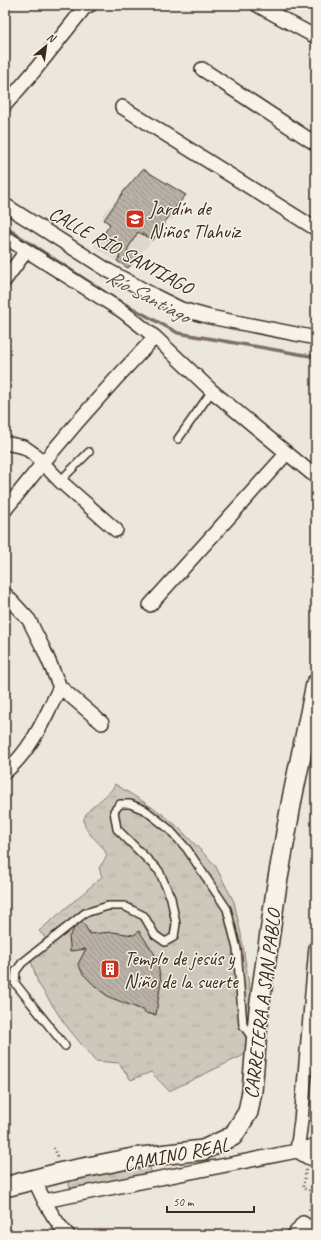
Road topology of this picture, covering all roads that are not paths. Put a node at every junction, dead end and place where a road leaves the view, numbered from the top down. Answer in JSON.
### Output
{"nodes":[{"id":1,"x":90,"y":5,"type":"edge"},
{"id":2,"x":257,"y":5,"type":"edge"},
{"id":3,"x":316,"y":37,"type":"edge"},
{"id":4,"x":202,"y":70,"type":"dead end"},
{"id":5,"x":5,"y":105,"type":"edge"},
{"id":6,"x":122,"y":107,"type":"dead end"},
{"id":7,"x":316,"y":144,"type":"edge"},
{"id":8,"x":5,"y":205,"type":"edge"},
{"id":9,"x":316,"y":229,"type":"edge"},
{"id":10,"x":5,"y":238,"type":"edge"},
{"id":11,"x":26,"y":251,"type":"junction"},
{"id":12,"x":5,"y":280,"type":"edge"},
{"id":13,"x":155,"y":337,"type":"junction"},
{"id":14,"x":316,"y":338,"type":"edge"},
{"id":15,"x":212,"y":391,"type":"junction"},
{"id":16,"x":178,"y":439,"type":"dead end"},
{"id":17,"x":5,"y":443,"type":"edge"},
{"id":18,"x":89,"y":452,"type":"dead end"},
{"id":19,"x":287,"y":453,"type":"junction"},
{"id":20,"x":42,"y":464,"type":"junction"},
{"id":21,"x":316,"y":477,"type":"edge"},
{"id":22,"x":60,"y":481,"type":"junction"},
{"id":23,"x":5,"y":510,"type":"edge"},
{"id":24,"x":116,"y":530,"type":"dead end"},
{"id":25,"x":5,"y":594,"type":"edge"},
{"id":26,"x":150,"y":604,"type":"dead end"},
{"id":27,"x":316,"y":684,"type":"edge"},
{"id":28,"x":60,"y":687,"type":"junction"},
{"id":29,"x":314,"y":710,"type":"edge"},
{"id":30,"x":102,"y":723,"type":"dead end"},
{"id":31,"x":6,"y":770,"type":"edge"},
{"id":32,"x":316,"y":947,"type":"edge"},
{"id":33,"x":257,"y":1043,"type":"junction"},
{"id":34,"x":65,"y":1046,"type":"dead end"},
{"id":35,"x":316,"y":1145,"type":"edge"},
{"id":36,"x":307,"y":1156,"type":"edge"},
{"id":37,"x":34,"y":1179,"type":"junction"},
{"id":38,"x":5,"y":1187,"type":"edge"},
{"id":39,"x":44,"y":1201,"type":"junction"},
{"id":40,"x":316,"y":1232,"type":"edge"},
{"id":41,"x":68,"y":1235,"type":"edge"},
{"id":42,"x":294,"y":1235,"type":"edge"}],
"edges":[{"from":1,"to":5,"type":"street"},
{"from":2,"to":3,"type":"street"},
{"from":4,"to":7,"type":"street"},
{"from":6,"to":9,"type":"street"},
{"from":8,"to":14,"type":"street","name":"CALLE RÍO SANTIAGO"},
{"from":10,"to":11,"type":"street"},
{"from":11,"to":12,"type":"street"},
{"from":11,"to":13,"type":"street"},
{"from":13,"to":15,"type":"street"},
{"from":13,"to":20,"type":"street"},
{"from":15,"to":16,"type":"lane"},
{"from":15,"to":19,"type":"street"},
{"from":17,"to":20,"type":"street"},
{"from":18,"to":22,"type":"lane"},
{"from":19,"to":21,"type":"street"},
{"from":19,"to":26,"type":"street"},
{"from":20,"to":22,"type":"street"},
{"from":20,"to":23,"type":"street"},
{"from":22,"to":24,"type":"street"},
{"from":25,"to":28,"type":"street"},
{"from":27,"to":29,"type":"main road","name":"CARRETERA A SAN PABLO"},
{"from":28,"to":30,"type":"street"},
{"from":28,"to":31,"type":"street"},
{"from":29,"to":33,"type":"main road","name":"CARRETERA A SAN PABLO"},
{"from":32,"to":36,"type":"street"},
{"from":33,"to":34,"type":"lane"},
{"from":33,"to":37,"type":"main road","name":"CARRETERA A SAN PABLO"},
{"from":35,"to":36,"type":"street","name":"CAMINO REAL"},
{"from":36,"to":39,"type":"street","name":"CAMINO REAL"},
{"from":37,"to":38,"type":"main road","name":"CARRETERA A SAN PABLO"},
{"from":37,"to":39,"type":"street"},
{"from":39,"to":41,"type":"street"},
{"from":40,"to":42,"type":"street"}]}
